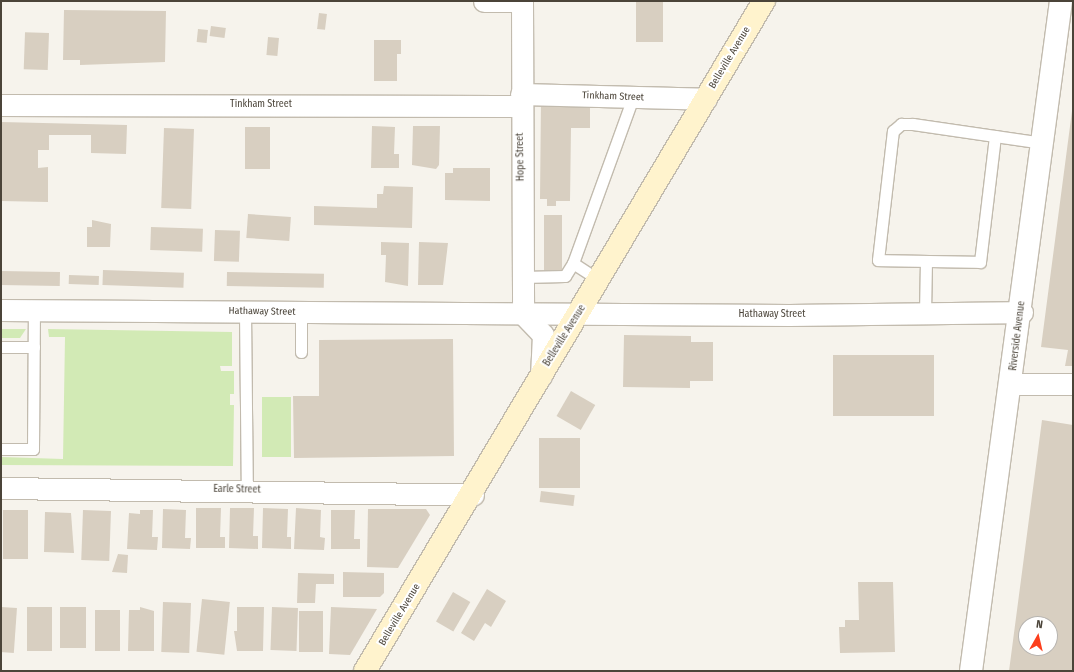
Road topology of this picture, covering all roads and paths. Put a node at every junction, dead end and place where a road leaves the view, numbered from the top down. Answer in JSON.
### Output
{"nodes":[{"id":1,"x":484,"y":1,"type":"edge"},
{"id":2,"x":522,"y":1,"type":"edge"},
{"id":3,"x":764,"y":1,"type":"edge"},
{"id":4,"x":1061,"y":1,"type":"edge"},
{"id":5,"x":633,"y":97,"type":"junction"},
{"id":6,"x":706,"y":99,"type":"junction"},
{"id":7,"x":521,"y":100,"type":"junction"},
{"id":8,"x":1,"y":105,"type":"edge"},
{"id":9,"x":995,"y":136,"type":"junction"},
{"id":10,"x":1043,"y":142,"type":"junction"},
{"id":11,"x":926,"y":261,"type":"junction"},
{"id":12,"x":573,"y":263,"type":"junction"},
{"id":13,"x":522,"y":277,"type":"junction"},
{"id":14,"x":599,"y":280,"type":"junction"},
{"id":15,"x":1,"y":310,"type":"edge"},
{"id":16,"x":34,"y":310,"type":"junction"},
{"id":17,"x":245,"y":312,"type":"junction"},
{"id":18,"x":301,"y":312,"type":"junction"},
{"id":19,"x":581,"y":312,"type":"junction"},
{"id":20,"x":1022,"y":312,"type":"junction"},
{"id":21,"x":925,"y":313,"type":"junction"},
{"id":22,"x":522,"y":314,"type":"junction"},
{"id":23,"x":1,"y":347,"type":"edge"},
{"id":24,"x":34,"y":347,"type":"junction"},
{"id":25,"x":301,"y":352,"type":"dead end"},
{"id":26,"x":541,"y":376,"type":"junction"},
{"id":27,"x":1012,"y":384,"type":"junction"},
{"id":28,"x":1073,"y":384,"type":"edge"},
{"id":29,"x":1,"y":449,"type":"edge"},
{"id":30,"x":1,"y":488,"type":"edge"},
{"id":31,"x":247,"y":490,"type":"junction"},
{"id":32,"x":473,"y":495,"type":"junction"},
{"id":33,"x":365,"y":671,"type":"edge"},
{"id":34,"x":971,"y":671,"type":"edge"}],
"edges":[{"from":1,"to":2,"type":"street"},
{"from":2,"to":7,"type":"street","name":"Hope Street"},
{"from":3,"to":6,"type":"main road","name":"Belleville Avenue"},
{"from":4,"to":10,"type":"street","name":"Riverside Avenue"},
{"from":5,"to":6,"type":"street","name":"Tinkham Street"},
{"from":5,"to":7,"type":"street","name":"Tinkham Street"},
{"from":5,"to":12,"type":"lane"},
{"from":6,"to":14,"type":"main road","name":"Belleville Avenue"},
{"from":7,"to":8,"type":"street","name":"Tinkham Street"},
{"from":7,"to":13,"type":"street","name":"Hope Street"},
{"from":9,"to":10,"type":"lane"},
{"from":9,"to":11,"type":"lane"},
{"from":9,"to":11,"type":"lane"},
{"from":10,"to":20,"type":"street","name":"Riverside Avenue"},
{"from":11,"to":21,"type":"lane"},
{"from":12,"to":13,"type":"lane"},
{"from":12,"to":14,"type":"lane"},
{"from":13,"to":22,"type":"street","name":"Hope Street"},
{"from":14,"to":19,"type":"main road","name":"Belleville Avenue"},
{"from":15,"to":16,"type":"street","name":"Hathaway Street"},
{"from":16,"to":17,"type":"street","name":"Hathaway Street"},
{"from":16,"to":24,"type":"lane"},
{"from":17,"to":18,"type":"street","name":"Hathaway Street"},
{"from":17,"to":31,"type":"lane"},
{"from":18,"to":22,"type":"street","name":"Hathaway Street"},
{"from":18,"to":25,"type":"lane"},
{"from":19,"to":21,"type":"street","name":"Hathaway Street"},
{"from":19,"to":22,"type":"street","name":"Hathaway Street"},
{"from":19,"to":26,"type":"main road","name":"Belleville Avenue"},
{"from":20,"to":21,"type":"street","name":"Hathaway Street"},
{"from":20,"to":27,"type":"street","name":"Riverside Avenue"},
{"from":22,"to":26,"type":"street"},
{"from":23,"to":24,"type":"lane"},
{"from":24,"to":29,"type":"lane"},
{"from":26,"to":32,"type":"main road","name":"Belleville Avenue"},
{"from":27,"to":28,"type":"street"},
{"from":27,"to":34,"type":"street","name":"Riverside Avenue"},
{"from":30,"to":31,"type":"street","name":"Earle Street"},
{"from":31,"to":32,"type":"street","name":"Earle Street"},
{"from":32,"to":33,"type":"main road","name":"Belleville Avenue"}]}
